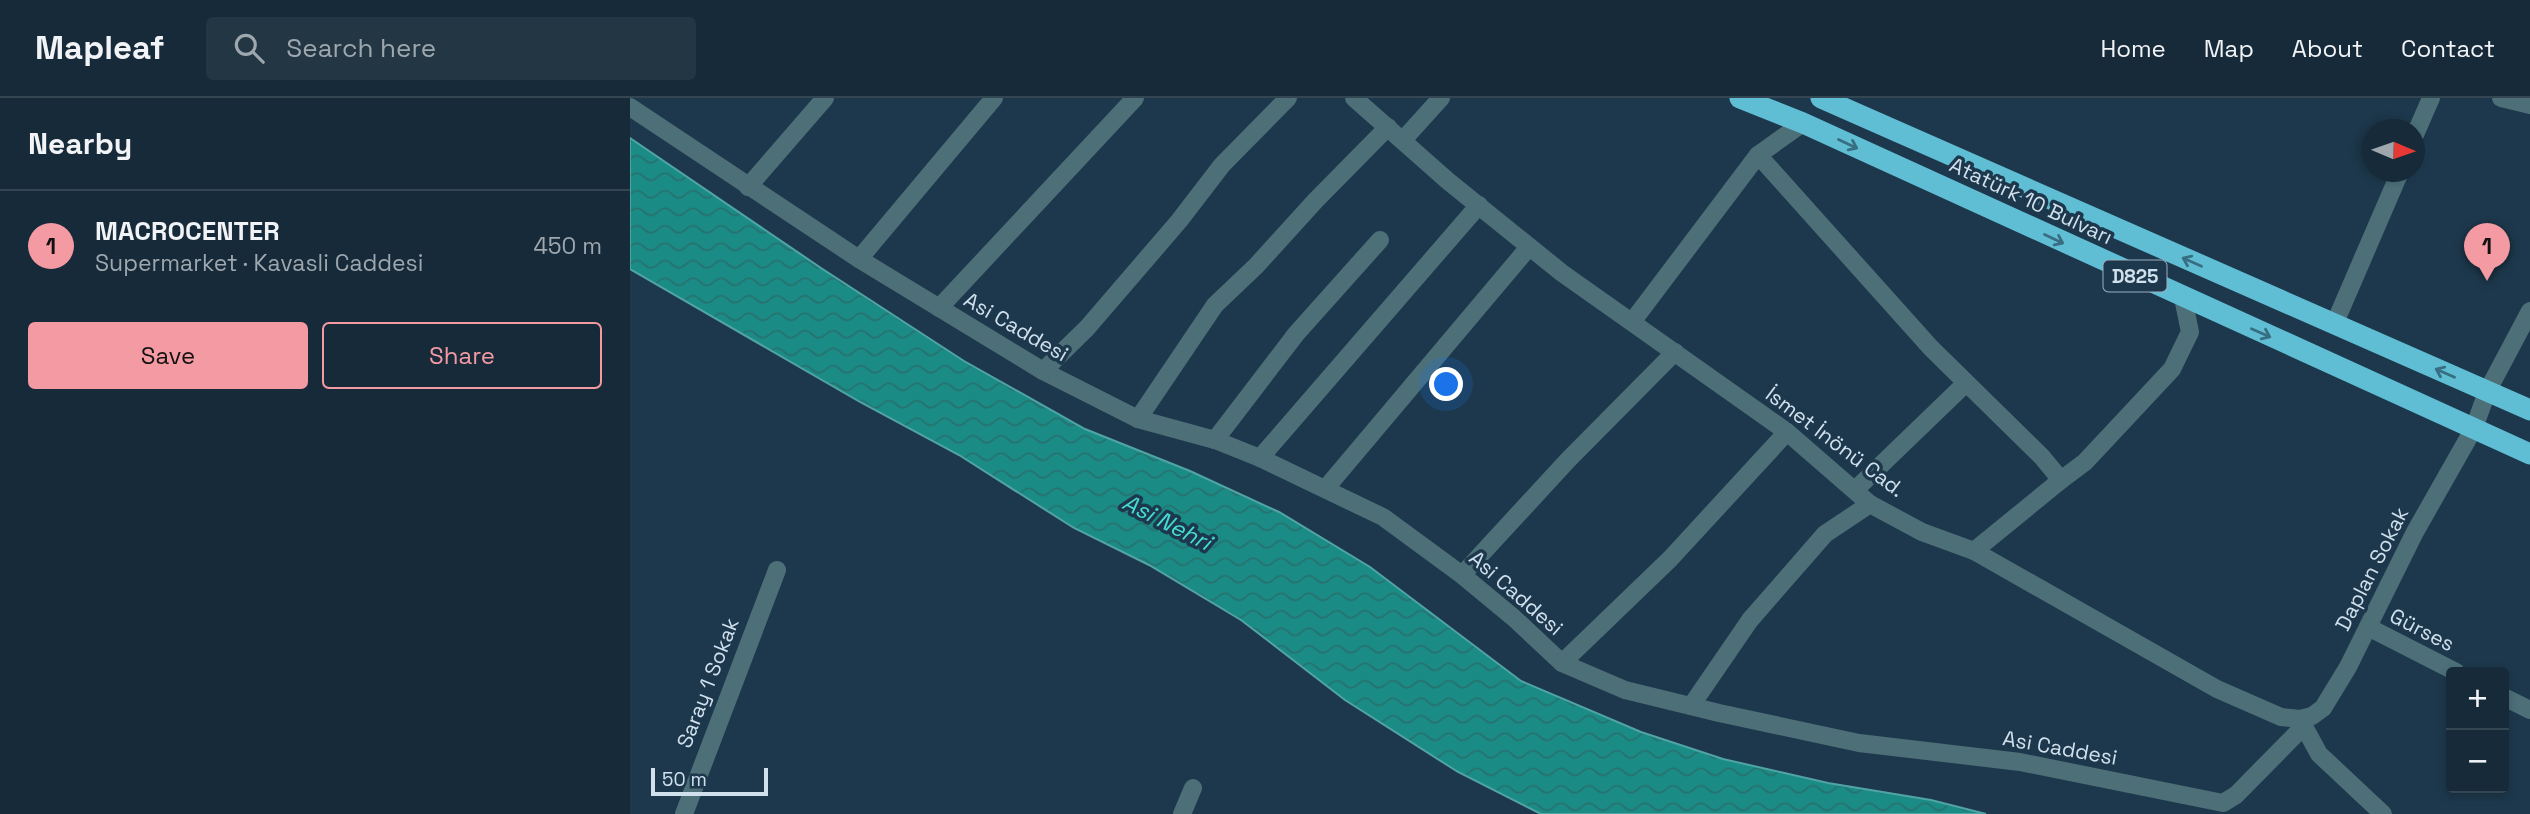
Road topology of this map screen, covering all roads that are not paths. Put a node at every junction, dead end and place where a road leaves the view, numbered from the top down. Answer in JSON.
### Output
{"nodes":[{"id":1,"x":825,"y":98,"type":"edge"},
{"id":2,"x":994,"y":98,"type":"edge"},
{"id":3,"x":1135,"y":98,"type":"edge"},
{"id":4,"x":1288,"y":98,"type":"edge"},
{"id":5,"x":1354,"y":98,"type":"edge"},
{"id":6,"x":1441,"y":98,"type":"edge"},
{"id":7,"x":1740,"y":98,"type":"edge"},
{"id":8,"x":1821,"y":98,"type":"edge"},
{"id":9,"x":2431,"y":98,"type":"edge"},
{"id":10,"x":2501,"y":98,"type":"edge"},
{"id":11,"x":2530,"y":105,"type":"edge"},
{"id":12,"x":630,"y":107,"type":"edge"},
{"id":13,"x":2422,"y":119,"type":"edge"},
{"id":14,"x":1803,"y":123,"type":"junction"},
{"id":15,"x":1388,"y":127,"type":"junction"},
{"id":16,"x":1403,"y":140,"type":"junction"},
{"id":17,"x":1758,"y":155,"type":"junction"},
{"id":18,"x":2396,"y":182,"type":"edge"},
{"id":19,"x":747,"y":187,"type":"junction"},
{"id":20,"x":1479,"y":205,"type":"junction"},
{"id":21,"x":1380,"y":240,"type":"dead end"},
{"id":22,"x":1529,"y":247,"type":"junction"},
{"id":23,"x":859,"y":259,"type":"junction"},
{"id":24,"x":2183,"y":298,"type":"junction"},
{"id":25,"x":939,"y":308,"type":"junction"},
{"id":26,"x":2530,"y":311,"type":"edge"},
{"id":27,"x":1632,"y":322,"type":"junction"},
{"id":28,"x":2334,"y":325,"type":"junction"},
{"id":29,"x":1675,"y":352,"type":"junction"},
{"id":30,"x":1043,"y":371,"type":"junction"},
{"id":31,"x":1966,"y":383,"type":"junction"},
{"id":32,"x":2487,"y":392,"type":"junction"},
{"id":33,"x":2530,"y":410,"type":"edge"},
{"id":34,"x":1138,"y":419,"type":"junction"},
{"id":35,"x":2474,"y":428,"type":"junction"},
{"id":36,"x":1787,"y":432,"type":"junction"},
{"id":37,"x":1215,"y":440,"type":"junction"},
{"id":38,"x":2530,"y":454,"type":"edge"},
{"id":39,"x":1260,"y":458,"type":"junction"},
{"id":40,"x":2061,"y":480,"type":"junction"},
{"id":41,"x":1326,"y":488,"type":"junction"},
{"id":42,"x":1855,"y":491,"type":"junction"},
{"id":43,"x":1870,"y":504,"type":"junction"},
{"id":44,"x":1974,"y":551,"type":"junction"},
{"id":45,"x":777,"y":570,"type":"dead end"},
{"id":46,"x":1462,"y":575,"type":"junction"},
{"id":47,"x":2368,"y":627,"type":"junction"},
{"id":48,"x":1562,"y":663,"type":"junction"},
{"id":49,"x":2446,"y":667,"type":"edge"},
{"id":50,"x":2509,"y":700,"type":"edge"},
{"id":51,"x":1691,"y":706,"type":"junction"},
{"id":52,"x":2530,"y":710,"type":"edge"},
{"id":53,"x":2302,"y":723,"type":"junction"},
{"id":54,"x":1193,"y":788,"type":"dead end"},
{"id":55,"x":684,"y":814,"type":"edge"},
{"id":56,"x":1182,"y":814,"type":"edge"},
{"id":57,"x":2383,"y":814,"type":"edge"}],
"edges":[{"from":1,"to":19,"type":"street"},
{"from":2,"to":23,"type":"street"},
{"from":3,"to":25,"type":"street"},
{"from":4,"to":30,"type":"street"},
{"from":5,"to":15,"type":"street","name":"İsmet İnönü Cad."},
{"from":6,"to":16,"type":"street"},
{"from":7,"to":14,"type":"highway","name":"Atatürk 10 Bulvarı","number":"D825"},
{"from":28,"to":8,"type":"highway","name":"Atatürk 10 Bulvarı","number":"D825","one_way":true},
{"from":9,"to":13,"type":"street"},
{"from":10,"to":11,"type":"street"},
{"from":12,"to":19,"type":"street","name":"Asi Caddesi"},
{"from":14,"to":17,"type":"street"},
{"from":14,"to":24,"type":"highway","name":"Atatürk 10 Bulvarı","number":"D825","one_way":true},
{"from":15,"to":16,"type":"street","name":"İsmet İnönü Cad."},
{"from":15,"to":34,"type":"street"},
{"from":16,"to":20,"type":"street","name":"İsmet İnönü Cad."},
{"from":17,"to":27,"type":"street"},
{"from":17,"to":31,"type":"street"},
{"from":18,"to":28,"type":"street"},
{"from":19,"to":23,"type":"street","name":"Asi Caddesi"},
{"from":20,"to":22,"type":"street","name":"İsmet İnönü Cad."},
{"from":20,"to":39,"type":"street"},
{"from":21,"to":37,"type":"street"},
{"from":22,"to":27,"type":"street","name":"İsmet İnönü Cad."},
{"from":22,"to":41,"type":"street"},
{"from":23,"to":25,"type":"street","name":"Asi Caddesi"},
{"from":24,"to":35,"type":"highway","name":"Atatürk 10 Bulvarı","number":"D825","one_way":true},
{"from":24,"to":40,"type":"street"},
{"from":25,"to":30,"type":"street","name":"Asi Caddesi"},
{"from":26,"to":32,"type":"street","name":"Daplan Sokak"},
{"from":27,"to":29,"type":"street","name":"İsmet İnönü Cad."},
{"from":32,"to":28,"type":"highway","name":"Atatürk 10 Bulvarı","number":"D825","one_way":true},
{"from":29,"to":36,"type":"street","name":"İsmet İnönü Cad."},
{"from":29,"to":46,"type":"street"},
{"from":30,"to":34,"type":"street","name":"Asi Caddesi"},
{"from":31,"to":40,"type":"street"},
{"from":31,"to":42,"type":"street"},
{"from":32,"to":33,"type":"highway","name":"Atatürk 10 Bulvarı","number":"D825"},
{"from":32,"to":35,"type":"street","name":"Daplan Sokak"},
{"from":34,"to":37,"type":"street","name":"Asi Caddesi"},
{"from":35,"to":38,"type":"highway","name":"Atatürk 10 Bulvarı","number":"D825"},
{"from":35,"to":47,"type":"street","name":"Daplan Sokak"},
{"from":36,"to":42,"type":"street","name":"İsmet İnönü Cad."},
{"from":36,"to":48,"type":"street"},
{"from":37,"to":39,"type":"street","name":"Asi Caddesi"},
{"from":39,"to":41,"type":"street","name":"Asi Caddesi"},
{"from":40,"to":44,"type":"street"},
{"from":41,"to":46,"type":"street","name":"Asi Caddesi"},
{"from":42,"to":43,"type":"street","name":"İsmet İnönü Cad."},
{"from":43,"to":44,"type":"street","name":"İsmet İnönü Cad."},
{"from":43,"to":51,"type":"street"},
{"from":44,"to":53,"type":"street","name":"İsmet İnönü Cad."},
{"from":45,"to":55,"type":"street","name":"Saray 1 Sokak"},
{"from":46,"to":48,"type":"street","name":"Asi Caddesi"},
{"from":47,"to":49,"type":"street","name":"Gürses"},
{"from":47,"to":53,"type":"street","name":"Daplan Sokak"},
{"from":48,"to":51,"type":"street","name":"Asi Caddesi"},
{"from":50,"to":52,"type":"street"},
{"from":51,"to":53,"type":"street","name":"Asi Caddesi"},
{"from":53,"to":57,"type":"street"},
{"from":54,"to":56,"type":"street"}]}
